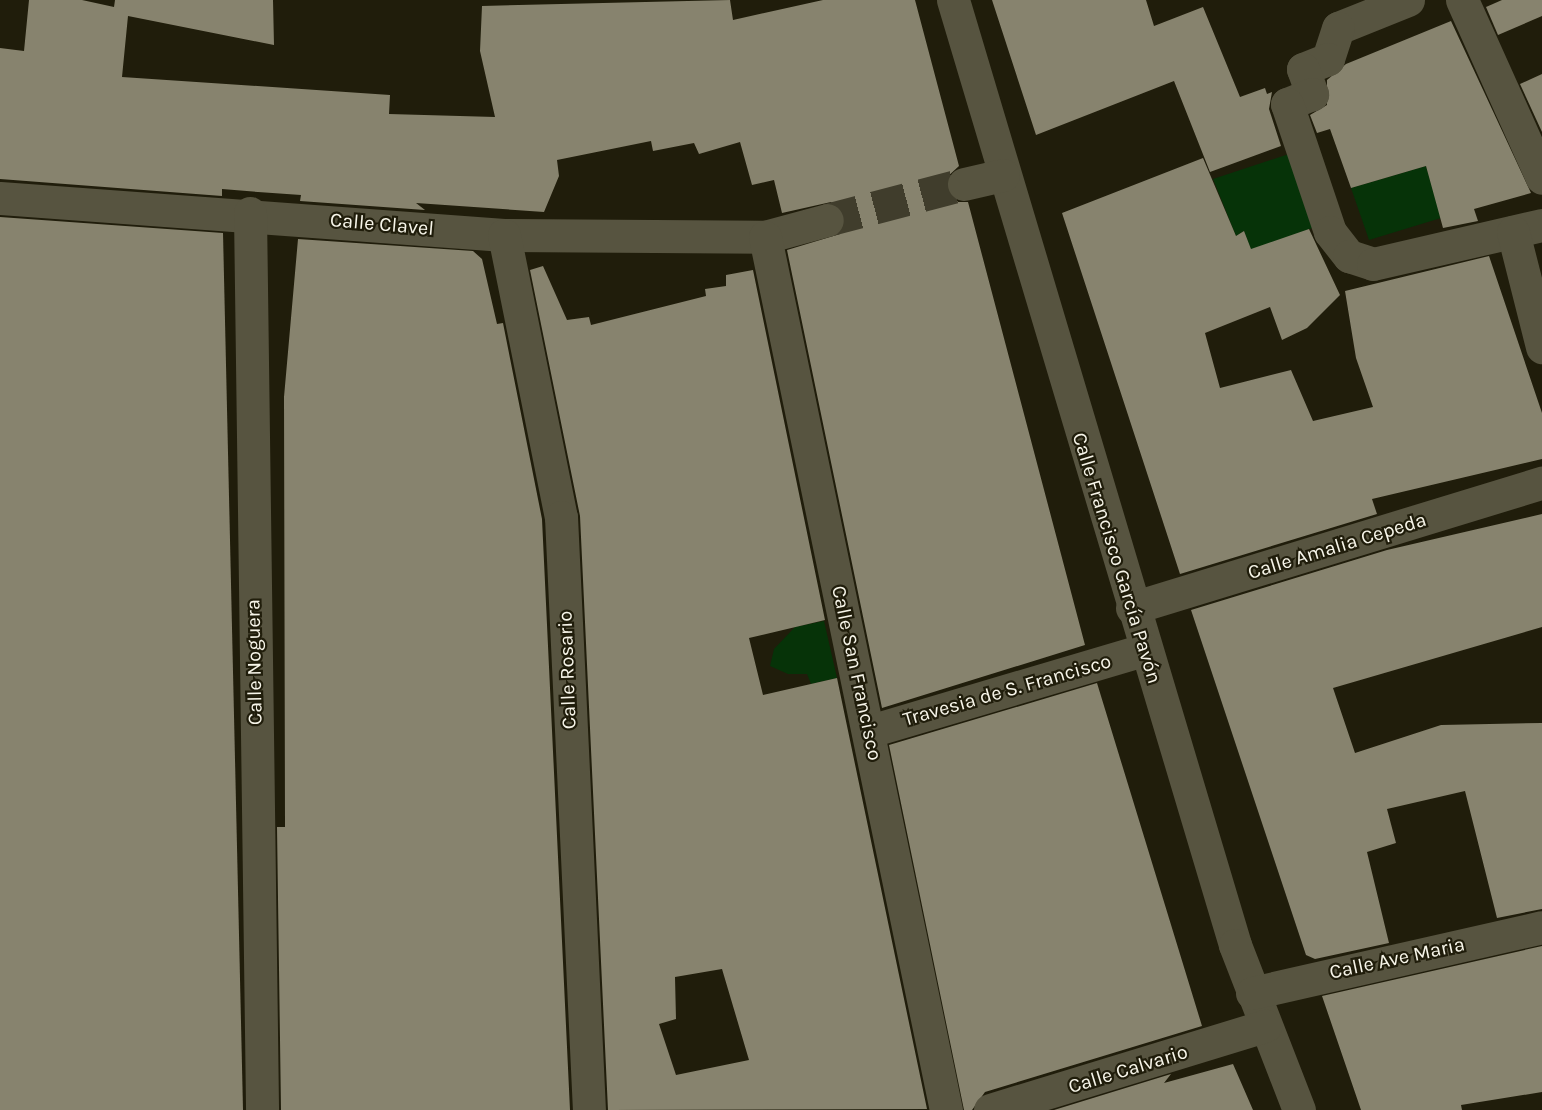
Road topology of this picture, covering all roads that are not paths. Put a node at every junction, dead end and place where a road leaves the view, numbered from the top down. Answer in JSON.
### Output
{"nodes":[{"id":1,"x":953,"y":0,"type":"edge"},
{"id":2,"x":1408,"y":0,"type":"edge"},
{"id":3,"x":1462,"y":0,"type":"edge"},
{"id":4,"x":1003,"y":175,"type":"junction"},
{"id":5,"x":1542,"y":178,"type":"edge"},
{"id":6,"x":964,"y":184,"type":"tunnel mouth"},
{"id":7,"x":0,"y":198,"type":"edge"},
{"id":8,"x":250,"y":213,"type":"junction"},
{"id":9,"x":827,"y":220,"type":"tunnel mouth"},
{"id":10,"x":1528,"y":229,"type":"edge"},
{"id":11,"x":504,"y":235,"type":"junction"},
{"id":12,"x":765,"y":237,"type":"junction"},
{"id":13,"x":1542,"y":347,"type":"edge"},
{"id":14,"x":1542,"y":483,"type":"edge"},
{"id":15,"x":1132,"y":608,"type":"junction"},
{"id":16,"x":1144,"y":650,"type":"junction"},
{"id":17,"x":870,"y":730,"type":"junction"},
{"id":18,"x":1542,"y":927,"type":"edge"},
{"id":19,"x":1252,"y":993,"type":"junction"},
{"id":20,"x":1265,"y":1026,"type":"junction"},
{"id":21,"x":262,"y":1110,"type":"edge"},
{"id":22,"x":589,"y":1110,"type":"edge"},
{"id":23,"x":946,"y":1110,"type":"edge"},
{"id":24,"x":990,"y":1110,"type":"edge"},
{"id":25,"x":1299,"y":1110,"type":"edge"}],
"edges":[{"from":1,"to":4,"type":"street","name":"Calle Francisco García Pavón"},
{"from":2,"to":10,"type":"street"},
{"from":3,"to":5,"type":"street"},
{"from":4,"to":6,"type":"street"},
{"from":4,"to":15,"type":"street","name":"Calle Francisco García Pavón"},
{"from":7,"to":8,"type":"street","name":"Calle Clavel"},
{"from":8,"to":11,"type":"street","name":"Calle Clavel"},
{"from":8,"to":21,"type":"street","name":"Calle Noguera"},
{"from":9,"to":12,"type":"street","name":"Calle Clavel"},
{"from":10,"to":13,"type":"street"},
{"from":11,"to":12,"type":"street","name":"Calle Clavel"},
{"from":11,"to":22,"type":"street","name":"Calle Rosario"},
{"from":12,"to":17,"type":"street","name":"Calle San Francisco"},
{"from":14,"to":15,"type":"street","name":"Calle Amalia Cepeda"},
{"from":15,"to":16,"type":"street","name":"Calle Francisco García Pavón"},
{"from":16,"to":17,"type":"street","name":"Travesia de S. Francisco"},
{"from":16,"to":19,"type":"street","name":"Calle Francisco García Pavón"},
{"from":17,"to":23,"type":"street","name":"Calle San Francisco"},
{"from":18,"to":19,"type":"street","name":"Calle Ave Maria"},
{"from":19,"to":20,"type":"street","name":"Calle Francisco García Pavón"},
{"from":20,"to":24,"type":"street","name":"Calle Calvario"},
{"from":20,"to":25,"type":"street","name":"Calle Francisco García Pavón"}]}
